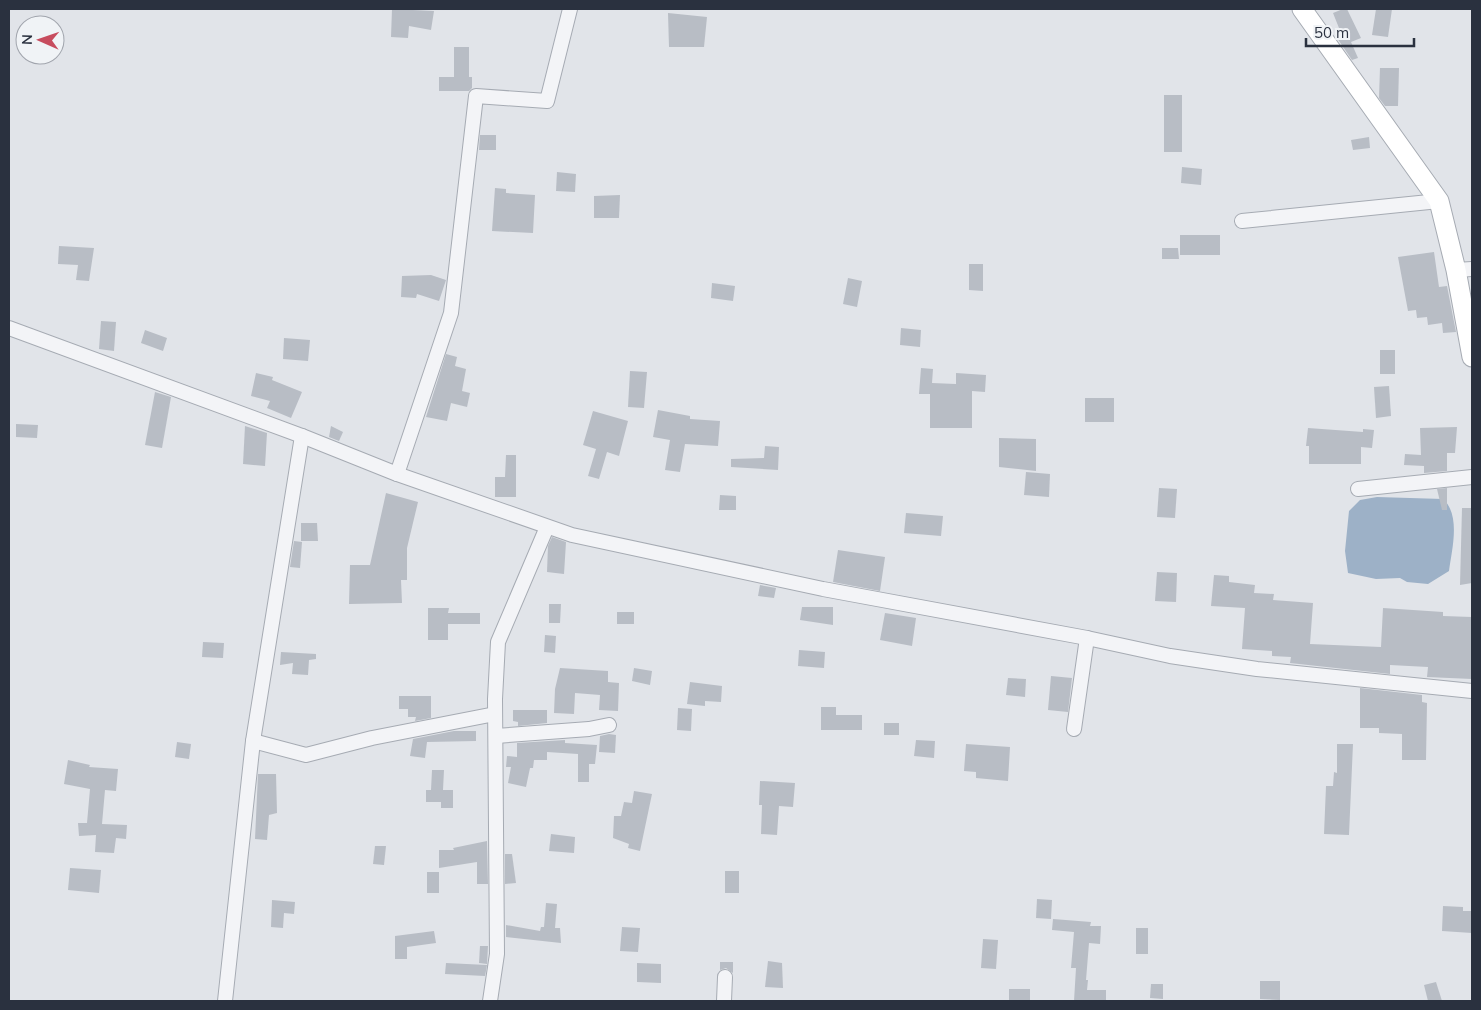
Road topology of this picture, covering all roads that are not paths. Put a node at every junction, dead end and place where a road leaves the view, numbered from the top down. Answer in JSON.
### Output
{"nodes":[{"id":1,"x":570,"y":9,"type":"edge"},
{"id":2,"x":1302,"y":9,"type":"edge"},
{"id":3,"x":1439,"y":201,"type":"junction"},
{"id":4,"x":1242,"y":221,"type":"dead end"},
{"id":5,"x":1464,"y":270,"type":"edge"},
{"id":6,"x":9,"y":328,"type":"edge"},
{"id":7,"x":1472,"y":357,"type":"edge"},
{"id":8,"x":302,"y":436,"type":"junction"},
{"id":9,"x":397,"y":474,"type":"junction"},
{"id":10,"x":1472,"y":477,"type":"edge"},
{"id":11,"x":1358,"y":489,"type":"dead end"},
{"id":12,"x":547,"y":527,"type":"junction"},
{"id":13,"x":1087,"y":638,"type":"junction"},
{"id":14,"x":1472,"y":690,"type":"edge"},
{"id":15,"x":495,"y":714,"type":"junction"},
{"id":16,"x":609,"y":725,"type":"dead end"},
{"id":17,"x":1074,"y":728,"type":"dead end"},
{"id":18,"x":496,"y":736,"type":"junction"},
{"id":19,"x":253,"y":740,"type":"junction"},
{"id":20,"x":725,"y":977,"type":"dead end"},
{"id":21,"x":225,"y":1001,"type":"edge"},
{"id":22,"x":490,"y":1001,"type":"edge"},
{"id":23,"x":724,"y":1001,"type":"edge"}],
"edges":[{"from":1,"to":9,"type":"street"},
{"from":2,"to":3,"type":"main road"},
{"from":3,"to":4,"type":"street"},
{"from":3,"to":5,"type":"main road"},
{"from":5,"to":7,"type":"main road"},
{"from":6,"to":8,"type":"street"},
{"from":8,"to":9,"type":"street"},
{"from":8,"to":19,"type":"street"},
{"from":9,"to":12,"type":"street"},
{"from":10,"to":11,"type":"street"},
{"from":12,"to":13,"type":"street"},
{"from":12,"to":15,"type":"street"},
{"from":13,"to":14,"type":"street"},
{"from":13,"to":17,"type":"street"},
{"from":15,"to":18,"type":"street"},
{"from":15,"to":19,"type":"street"},
{"from":16,"to":18,"type":"street"},
{"from":18,"to":22,"type":"street"},
{"from":19,"to":21,"type":"street"},
{"from":20,"to":23,"type":"street"}]}
